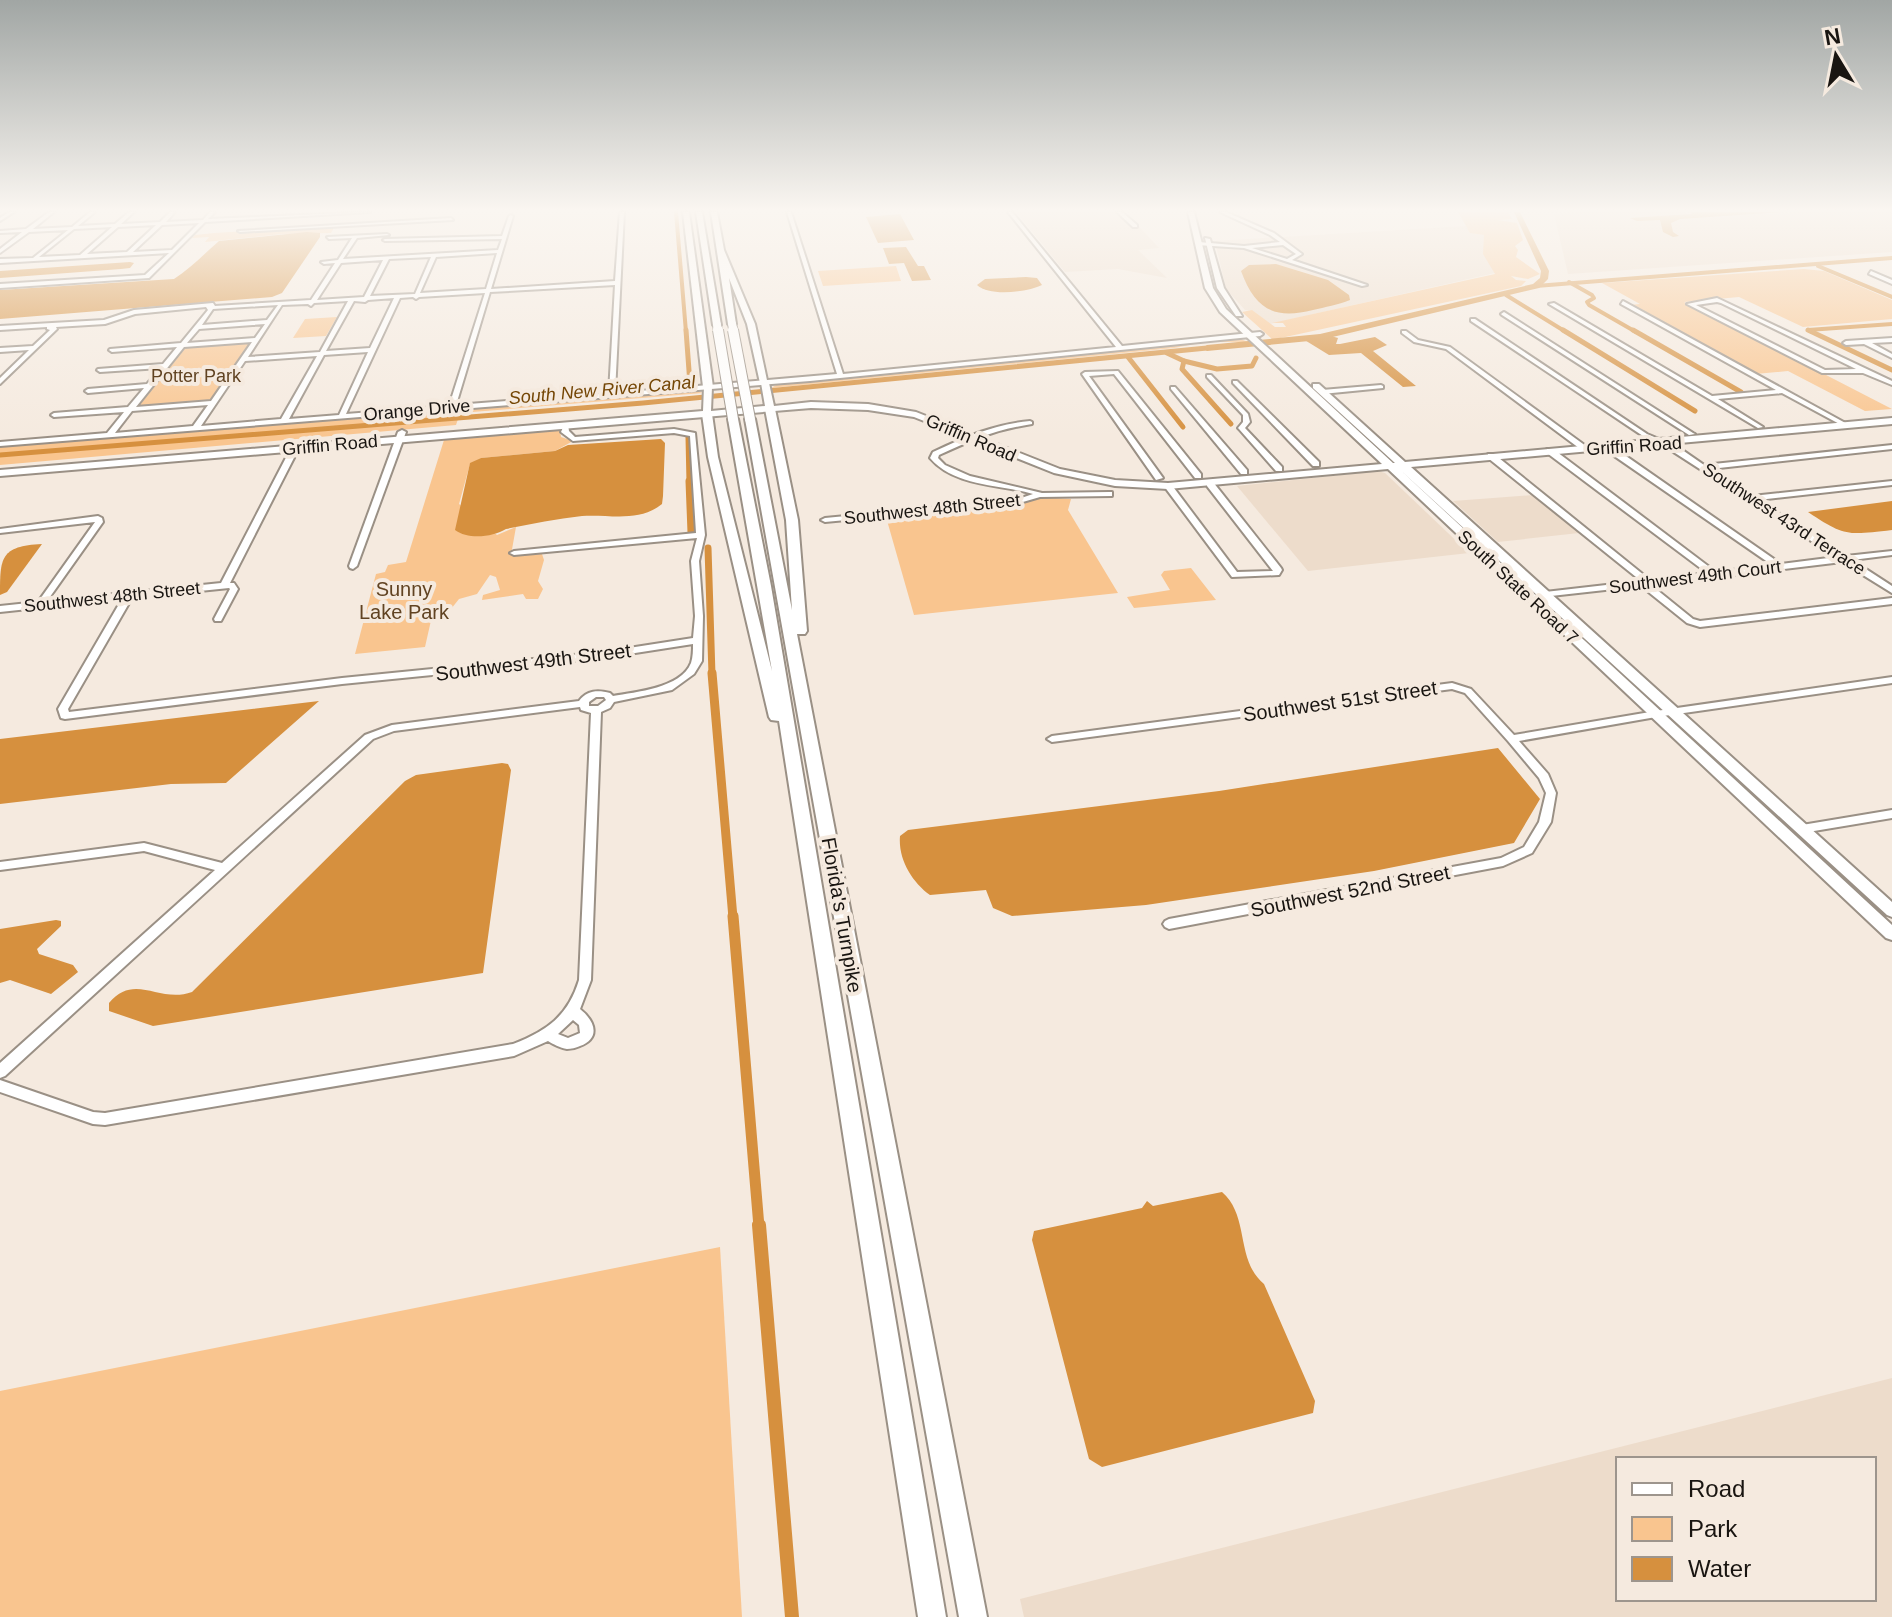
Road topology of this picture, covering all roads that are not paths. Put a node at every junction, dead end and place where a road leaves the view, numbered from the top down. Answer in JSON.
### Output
{"nodes":[{"id":1,"x":322,"y":287,"type":"edge"},
{"id":2,"x":372,"y":287,"type":"edge"},
{"id":3,"x":420,"y":287,"type":"edge"},
{"id":4,"x":487,"y":287,"type":"edge"},
{"id":5,"x":552,"y":287,"type":"edge"},
{"id":6,"x":617,"y":287,"type":"edge"},
{"id":7,"x":695,"y":287,"type":"edge"},
{"id":8,"x":711,"y":287,"type":"edge"},
{"id":9,"x":727,"y":287,"type":"edge"},
{"id":10,"x":736,"y":287,"type":"edge"},
{"id":11,"x":813,"y":287,"type":"edge"},
{"id":12,"x":1071,"y":287,"type":"edge"},
{"id":13,"x":1211,"y":287,"type":"edge"},
{"id":14,"x":1221,"y":288,"type":"edge"},
{"id":15,"x":486,"y":292,"type":"junction"},
{"id":16,"x":416,"y":297,"type":"junction"},
{"id":17,"x":397,"y":298,"type":"junction"},
{"id":18,"x":365,"y":300,"type":"junction"},
{"id":19,"x":351,"y":301,"type":"junction"},
{"id":20,"x":1623,"y":303,"type":"dead end"},
{"id":21,"x":226,"y":304,"type":"dead end"},
{"id":22,"x":311,"y":304,"type":"junction"},
{"id":23,"x":1552,"y":304,"type":"dead end"},
{"id":24,"x":280,"y":306,"type":"junction"},
{"id":25,"x":1504,"y":314,"type":"dead end"},
{"id":26,"x":1473,"y":320,"type":"dead end"},
{"id":27,"x":268,"y":322,"type":"junction"},
{"id":28,"x":197,"y":327,"type":"junction"},
{"id":29,"x":0,"y":329,"type":"edge"},
{"id":30,"x":1404,"y":332,"type":"dead end"},
{"id":31,"x":1256,"y":337,"type":"junction"},
{"id":32,"x":256,"y":340,"type":"junction"},
{"id":33,"x":1892,"y":340,"type":"edge"},
{"id":34,"x":1864,"y":342,"type":"junction"},
{"id":35,"x":1846,"y":343,"type":"dead end"},
{"id":36,"x":181,"y":346,"type":"junction"},
{"id":37,"x":1120,"y":347,"type":"junction"},
{"id":38,"x":35,"y":348,"type":"junction"},
{"id":39,"x":0,"y":350,"type":"edge"},
{"id":40,"x":112,"y":350,"type":"dead end"},
{"id":41,"x":372,"y":350,"type":"junction"},
{"id":42,"x":321,"y":354,"type":"junction"},
{"id":43,"x":1892,"y":356,"type":"edge"},
{"id":44,"x":243,"y":359,"type":"junction"},
{"id":45,"x":165,"y":366,"type":"junction"},
{"id":46,"x":13,"y":370,"type":"junction"},
{"id":47,"x":100,"y":370,"type":"dead end"},
{"id":48,"x":0,"y":371,"type":"edge"},
{"id":49,"x":1864,"y":371,"type":"junction"},
{"id":50,"x":841,"y":376,"type":"junction"},
{"id":51,"x":1209,"y":376,"type":"dead end"},
{"id":52,"x":0,"y":382,"type":"edge"},
{"id":53,"x":1235,"y":382,"type":"dead end"},
{"id":54,"x":1892,"y":383,"type":"edge"},
{"id":55,"x":1300,"y":384,"type":"junction"},
{"id":56,"x":148,"y":386,"type":"junction"},
{"id":57,"x":1381,"y":387,"type":"dead end"},
{"id":58,"x":1173,"y":388,"type":"dead end"},
{"id":59,"x":88,"y":391,"type":"dead end"},
{"id":60,"x":1783,"y":391,"type":"junction"},
{"id":61,"x":1322,"y":392,"type":"junction"},
{"id":62,"x":612,"y":395,"type":"junction"},
{"id":63,"x":768,"y":395,"type":"junction"},
{"id":64,"x":1711,"y":398,"type":"junction"},
{"id":65,"x":709,"y":400,"type":"junction"},
{"id":66,"x":213,"y":403,"type":"junction"},
{"id":67,"x":452,"y":407,"type":"junction"},
{"id":68,"x":131,"y":409,"type":"junction"},
{"id":69,"x":631,"y":412,"type":"junction"},
{"id":70,"x":1892,"y":414,"type":"edge"},
{"id":71,"x":54,"y":415,"type":"dead end"},
{"id":72,"x":341,"y":417,"type":"junction"},
{"id":73,"x":550,"y":419,"type":"junction"},
{"id":74,"x":742,"y":419,"type":"junction"},
{"id":75,"x":1836,"y":420,"type":"junction"},
{"id":76,"x":284,"y":421,"type":"junction"},
{"id":77,"x":1892,"y":421,"type":"edge"},
{"id":78,"x":1030,"y":423,"type":"dead end"},
{"id":79,"x":566,"y":426,"type":"junction"},
{"id":80,"x":1847,"y":426,"type":"junction"},
{"id":81,"x":1760,"y":427,"type":"junction"},
{"id":82,"x":195,"y":429,"type":"junction"},
{"id":83,"x":975,"y":434,"type":"junction"},
{"id":84,"x":1691,"y":434,"type":"junction"},
{"id":85,"x":109,"y":435,"type":"junction"},
{"id":86,"x":401,"y":436,"type":"junction"},
{"id":87,"x":1655,"y":438,"type":"junction"},
{"id":88,"x":0,"y":444,"type":"edge"},
{"id":89,"x":1667,"y":444,"type":"junction"},
{"id":90,"x":1582,"y":446,"type":"junction"},
{"id":91,"x":1892,"y":447,"type":"edge"},
{"id":92,"x":295,"y":448,"type":"junction"},
{"id":93,"x":1610,"y":449,"type":"junction"},
{"id":94,"x":1550,"y":451,"type":"junction"},
{"id":95,"x":176,"y":455,"type":"junction"},
{"id":96,"x":1491,"y":456,"type":"junction"},
{"id":97,"x":1390,"y":462,"type":"junction"},
{"id":98,"x":1316,"y":464,"type":"junction"},
{"id":99,"x":1704,"y":467,"type":"junction"},
{"id":100,"x":1279,"y":469,"type":"junction"},
{"id":101,"x":0,"y":470,"type":"edge"},
{"id":102,"x":1244,"y":472,"type":"junction"},
{"id":103,"x":1198,"y":476,"type":"junction"},
{"id":104,"x":1159,"y":478,"type":"junction"},
{"id":105,"x":1892,"y":483,"type":"edge"},
{"id":106,"x":1210,"y":484,"type":"junction"},
{"id":107,"x":1168,"y":486,"type":"junction"},
{"id":108,"x":1109,"y":494,"type":"dead end"},
{"id":109,"x":1039,"y":495,"type":"junction"},
{"id":110,"x":1751,"y":498,"type":"junction"},
{"id":111,"x":825,"y":520,"type":"dead end"},
{"id":112,"x":0,"y":531,"type":"edge"},
{"id":113,"x":701,"y":535,"type":"junction"},
{"id":114,"x":514,"y":553,"type":"dead end"},
{"id":115,"x":1892,"y":553,"type":"edge"},
{"id":116,"x":1844,"y":559,"type":"junction"},
{"id":117,"x":353,"y":566,"type":"dead end"},
{"id":118,"x":1779,"y":566,"type":"junction"},
{"id":119,"x":1714,"y":574,"type":"junction"},
{"id":120,"x":1645,"y":583,"type":"junction"},
{"id":121,"x":1514,"y":584,"type":"junction"},
{"id":122,"x":224,"y":586,"type":"junction"},
{"id":123,"x":1892,"y":590,"type":"edge"},
{"id":124,"x":129,"y":595,"type":"junction"},
{"id":125,"x":1545,"y":595,"type":"junction"},
{"id":126,"x":1530,"y":598,"type":"junction"},
{"id":127,"x":1892,"y":601,"type":"edge"},
{"id":128,"x":41,"y":604,"type":"junction"},
{"id":129,"x":1560,"y":608,"type":"junction"},
{"id":130,"x":0,"y":609,"type":"edge"},
{"id":131,"x":218,"y":619,"type":"dead end"},
{"id":132,"x":698,"y":640,"type":"junction"},
{"id":133,"x":799,"y":676,"type":"junction"},
{"id":134,"x":1892,"y":680,"type":"edge"},
{"id":135,"x":590,"y":707,"type":"junction"},
{"id":136,"x":1674,"y":711,"type":"junction"},
{"id":137,"x":1656,"y":714,"type":"junction"},
{"id":138,"x":1052,"y":739,"type":"dead end"},
{"id":139,"x":1512,"y":739,"type":"junction"},
{"id":140,"x":792,"y":755,"type":"junction"},
{"id":141,"x":1892,"y":814,"type":"edge"},
{"id":142,"x":1802,"y":829,"type":"junction"},
{"id":143,"x":1528,"y":850,"type":"joint"},
{"id":144,"x":0,"y":866,"type":"edge"},
{"id":145,"x":224,"y":868,"type":"junction"},
{"id":146,"x":1892,"y":911,"type":"edge"},
{"id":147,"x":1169,"y":924,"type":"dead end"},
{"id":148,"x":1892,"y":934,"type":"edge"},
{"id":149,"x":574,"y":1012,"type":"junction"},
{"id":150,"x":549,"y":1035,"type":"junction"},
{"id":151,"x":0,"y":1072,"type":"edge"},
{"id":152,"x":0,"y":1086,"type":"edge"},
{"id":153,"x":932,"y":1617,"type":"edge"},
{"id":154,"x":973,"y":1617,"type":"edge"}],
"edges":[{"from":1,"to":22,"type":"street"},
{"from":2,"to":18,"type":"street"},
{"from":3,"to":16,"type":"street"},
{"from":4,"to":15,"type":"street"},
{"from":5,"to":15,"type":"street"},
{"from":6,"to":62,"type":"street"},
{"from":7,"to":65,"type":"highway"},
{"from":8,"to":74,"type":"highway","name":"Florida's Turnpike","bridge":true},
{"from":9,"to":74,"type":"highway","name":"Florida's Turnpike","bridge":true},
{"from":10,"to":63,"type":"highway"},
{"from":11,"to":50,"type":"street"},
{"from":12,"to":37,"type":"street"},
{"from":13,"to":31,"type":"main road","name":"South State Road 7"},
{"from":14,"to":31,"type":"main road","name":"South State Road 7"},
{"from":15,"to":16,"type":"street"},
{"from":15,"to":67,"type":"street"},
{"from":16,"to":17,"type":"street"},
{"from":17,"to":18,"type":"street"},
{"from":17,"to":41,"type":"street"},
{"from":18,"to":19,"type":"street"},
{"from":19,"to":22,"type":"street"},
{"from":19,"to":42,"type":"street"},
{"from":20,"to":60,"type":"street"},
{"from":21,"to":29,"type":"street"},
{"from":22,"to":24,"type":"street"},
{"from":23,"to":64,"type":"street"},
{"from":24,"to":27,"type":"street"},
{"from":24,"to":28,"type":"street"},
{"from":25,"to":84,"type":"street"},
{"from":26,"to":87,"type":"street","name":"Southwest 43rd Terrace"},
{"from":27,"to":28,"type":"street"},
{"from":27,"to":32,"type":"street"},
{"from":28,"to":36,"type":"street"},
{"from":29,"to":38,"type":"street"},
{"from":30,"to":90,"type":"street"},
{"from":31,"to":37,"type":"street","name":"Orange Drive"},
{"from":31,"to":55,"type":"main road","name":"South State Road 7"},
{"from":31,"to":61,"type":"main road","name":"South State Road 7"},
{"from":32,"to":36,"type":"street"},
{"from":32,"to":44,"type":"street"},
{"from":33,"to":34,"type":"street"},
{"from":34,"to":35,"type":"street"},
{"from":34,"to":43,"type":"street"},
{"from":36,"to":40,"type":"street"},
{"from":36,"to":45,"type":"street"},
{"from":37,"to":50,"type":"street","name":"Orange Drive"},
{"from":38,"to":39,"type":"street"},
{"from":38,"to":46,"type":"street"},
{"from":41,"to":42,"type":"street"},
{"from":41,"to":72,"type":"street"},
{"from":42,"to":44,"type":"street"},
{"from":42,"to":76,"type":"street"},
{"from":44,"to":66,"type":"street"},
{"from":45,"to":47,"type":"street"},
{"from":45,"to":56,"type":"street"},
{"from":46,"to":48,"type":"street"},
{"from":46,"to":52,"type":"street"},
{"from":49,"to":49,"type":"street"},
{"from":49,"to":54,"type":"street"},
{"from":50,"to":63,"type":"street","name":"Orange Drive"},
{"from":51,"to":100,"type":"street"},
{"from":53,"to":98,"type":"street"},
{"from":55,"to":61,"type":"main road"},
{"from":55,"to":97,"type":"main road","name":"South State Road 7"},
{"from":56,"to":59,"type":"street"},
{"from":56,"to":68,"type":"street"},
{"from":57,"to":61,"type":"street"},
{"from":58,"to":102,"type":"street"},
{"from":60,"to":64,"type":"street"},
{"from":60,"to":75,"type":"street"},
{"from":61,"to":97,"type":"main road","name":"South State Road 7"},
{"from":62,"to":65,"type":"street","name":"Orange Drive"},
{"from":62,"to":67,"type":"street","name":"Orange Drive"},
{"from":63,"to":65,"type":"main road","name":"Griffin Road"},
{"from":63,"to":65,"type":"street","name":"Orange Drive"},
{"from":63,"to":83,"type":"main road","name":"Griffin Road"},
{"from":63,"to":133,"type":"highway"},
{"from":64,"to":81,"type":"street"},
{"from":65,"to":69,"type":"main road","name":"Griffin Road"},
{"from":65,"to":79,"type":"main road","name":"Griffin Road"},
{"from":65,"to":140,"type":"highway"},
{"from":66,"to":68,"type":"street"},
{"from":66,"to":82,"type":"street"},
{"from":67,"to":72,"type":"street","name":"Orange Drive"},
{"from":68,"to":71,"type":"street"},
{"from":68,"to":85,"type":"street"},
{"from":69,"to":73,"type":"main road","name":"Griffin Road"},
{"from":69,"to":79,"type":"main road"},
{"from":70,"to":75,"type":"main road","name":"Griffin Road"},
{"from":72,"to":76,"type":"street","name":"Orange Drive"},
{"from":73,"to":79,"type":"main road"},
{"from":73,"to":86,"type":"main road","name":"Griffin Road"},
{"from":74,"to":133,"type":"highway","name":"Florida's Turnpike"},
{"from":74,"to":140,"type":"highway","name":"Florida's Turnpike"},
{"from":75,"to":80,"type":"street"},
{"from":75,"to":81,"type":"main road","name":"Griffin Road"},
{"from":76,"to":82,"type":"street","name":"Orange Drive"},
{"from":77,"to":80,"type":"main road","name":"Griffin Road"},
{"from":78,"to":83,"type":"street","name":"Southwest 48th Street"},
{"from":79,"to":86,"type":"main road","name":"Griffin Road"},
{"from":79,"to":113,"type":"street"},
{"from":80,"to":89,"type":"main road","name":"Griffin Road"},
{"from":81,"to":84,"type":"main road","name":"Griffin Road"},
{"from":82,"to":85,"type":"street","name":"Orange Drive"},
{"from":83,"to":104,"type":"main road","name":"Griffin Road"},
{"from":83,"to":107,"type":"main road","name":"Griffin Road"},
{"from":83,"to":109,"type":"street","name":"Southwest 48th Street"},
{"from":84,"to":87,"type":"main road","name":"Griffin Road"},
{"from":85,"to":88,"type":"street","name":"Orange Drive"},
{"from":86,"to":92,"type":"main road","name":"Griffin Road"},
{"from":86,"to":95,"type":"main road","name":"Griffin Road"},
{"from":86,"to":117,"type":"street"},
{"from":87,"to":89,"type":"street","name":"Southwest 43rd Terrace"},
{"from":87,"to":90,"type":"main road","name":"Griffin Road"},
{"from":89,"to":93,"type":"main road","name":"Griffin Road"},
{"from":89,"to":99,"type":"street","name":"Southwest 43rd Terrace"},
{"from":90,"to":93,"type":"main road","name":"Griffin Road"},
{"from":90,"to":94,"type":"main road","name":"Griffin Road"},
{"from":90,"to":97,"type":"main road","name":"Griffin Road"},
{"from":91,"to":99,"type":"street"},
{"from":92,"to":95,"type":"main road","name":"Griffin Road"},
{"from":92,"to":122,"type":"street"},
{"from":93,"to":118,"type":"street"},
{"from":94,"to":96,"type":"main road","name":"Griffin Road"},
{"from":94,"to":119,"type":"street"},
{"from":95,"to":101,"type":"main road","name":"Griffin Road"},
{"from":95,"to":101,"type":"main road","name":"Griffin Road"},
{"from":96,"to":97,"type":"main road","name":"Griffin Road"},
{"from":96,"to":120,"type":"street"},
{"from":97,"to":98,"type":"main road","name":"Griffin Road"},
{"from":97,"to":106,"type":"main road","name":"Griffin Road"},
{"from":97,"to":121,"type":"main road","name":"South State Road 7"},
{"from":97,"to":125,"type":"main road","name":"South State Road 7"},
{"from":98,"to":100,"type":"main road","name":"Griffin Road"},
{"from":99,"to":110,"type":"street","name":"Southwest 43rd Terrace"},
{"from":100,"to":102,"type":"main road","name":"Griffin Road"},
{"from":102,"to":103,"type":"main road","name":"Griffin Road"},
{"from":103,"to":104,"type":"main road","name":"Griffin Road"},
{"from":103,"to":104,"type":"street"},
{"from":105,"to":110,"type":"street"},
{"from":106,"to":107,"type":"main road","name":"Griffin Road"},
{"from":106,"to":107,"type":"street"},
{"from":108,"to":109,"type":"street","name":"Southwest 48th Street"},
{"from":109,"to":111,"type":"street","name":"Southwest 48th Street"},
{"from":110,"to":116,"type":"street","name":"Southwest 43rd Terrace"},
{"from":112,"to":128,"type":"street"},
{"from":113,"to":114,"type":"street"},
{"from":113,"to":132,"type":"street"},
{"from":115,"to":116,"type":"street","name":"Southwest 49th Court"},
{"from":116,"to":118,"type":"street","name":"Southwest 49th Court"},
{"from":116,"to":123,"type":"street","name":"Southwest 43rd Terrace"},
{"from":118,"to":119,"type":"street","name":"Southwest 49th Court"},
{"from":119,"to":120,"type":"street","name":"Southwest 49th Court"},
{"from":120,"to":125,"type":"street","name":"Southwest 49th Court"},
{"from":120,"to":127,"type":"street"},
{"from":121,"to":125,"type":"main road"},
{"from":121,"to":126,"type":"main road","name":"South State Road 7"},
{"from":122,"to":124,"type":"street","name":"Southwest 48th Street"},
{"from":122,"to":131,"type":"street"},
{"from":124,"to":128,"type":"street","name":"Southwest 48th Street"},
{"from":124,"to":132,"type":"street","name":"Southwest 49th Street"},
{"from":125,"to":129,"type":"main road","name":"South State Road 7"},
{"from":126,"to":129,"type":"main road"},
{"from":126,"to":137,"type":"main road","name":"South State Road 7"},
{"from":128,"to":130,"type":"street","name":"Southwest 48th Street"},
{"from":129,"to":136,"type":"main road","name":"South State Road 7"},
{"from":132,"to":135,"type":"street"},
{"from":133,"to":154,"type":"highway","name":"Florida's Turnpike"},
{"from":134,"to":136,"type":"street"},
{"from":135,"to":145,"type":"street"},
{"from":135,"to":149,"type":"street"},
{"from":136,"to":137,"type":"street"},
{"from":136,"to":142,"type":"main road","name":"South State Road 7"},
{"from":137,"to":139,"type":"street"},
{"from":137,"to":148,"type":"main road","name":"South State Road 7"},
{"from":138,"to":139,"type":"street","name":"Southwest 51st Street"},
{"from":139,"to":143,"type":"street","name":"Southwest 51st Street"},
{"from":140,"to":153,"type":"highway","name":"Florida's Turnpike"},
{"from":141,"to":142,"type":"street"},
{"from":142,"to":146,"type":"main road","name":"South State Road 7"},
{"from":143,"to":147,"type":"street","name":"Southwest 52nd Street"},
{"from":144,"to":145,"type":"street"},
{"from":145,"to":151,"type":"street"},
{"from":149,"to":150,"type":"street"},
{"from":149,"to":150,"type":"street"},
{"from":150,"to":152,"type":"street"}]}
